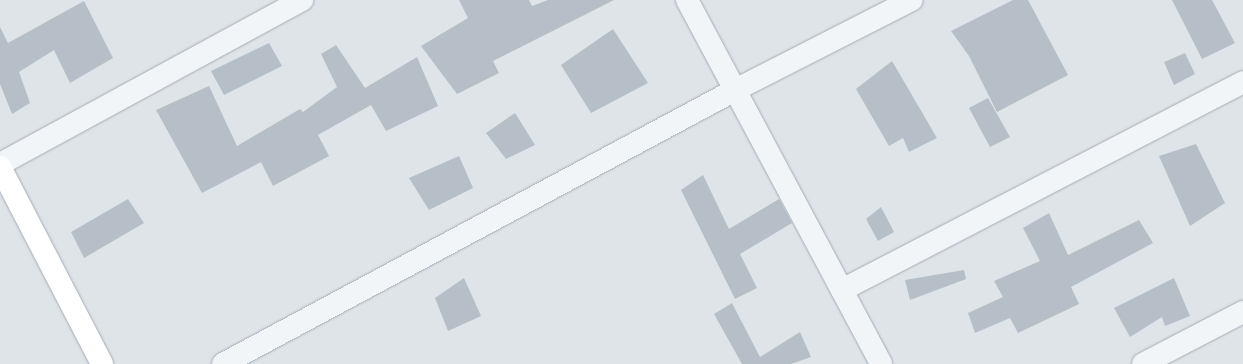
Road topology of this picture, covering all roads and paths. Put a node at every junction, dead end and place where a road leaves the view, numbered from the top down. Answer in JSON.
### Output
{"nodes":[{"id":1,"x":302,"y":0,"type":"edge"},
{"id":2,"x":687,"y":0,"type":"edge"},
{"id":3,"x":912,"y":0,"type":"edge"},
{"id":4,"x":1243,"y":82,"type":"edge"},
{"id":5,"x":737,"y":89,"type":"junction"},
{"id":6,"x":0,"y":164,"type":"edge"},
{"id":7,"x":0,"y":167,"type":"edge"},
{"id":8,"x":842,"y":290,"type":"junction"},
{"id":9,"x":1243,"y":312,"type":"edge"},
{"id":10,"x":102,"y":364,"type":"edge"},
{"id":11,"x":223,"y":364,"type":"edge"},
{"id":12,"x":881,"y":364,"type":"edge"},
{"id":13,"x":1143,"y":364,"type":"edge"}],
"edges":[{"from":1,"to":6,"type":"street"},
{"from":2,"to":5,"type":"street"},
{"from":3,"to":5,"type":"street"},
{"from":4,"to":8,"type":"street"},
{"from":5,"to":8,"type":"street"},
{"from":5,"to":11,"type":"street"},
{"from":7,"to":10,"type":"street"},
{"from":8,"to":12,"type":"street"},
{"from":9,"to":13,"type":"street"}]}
